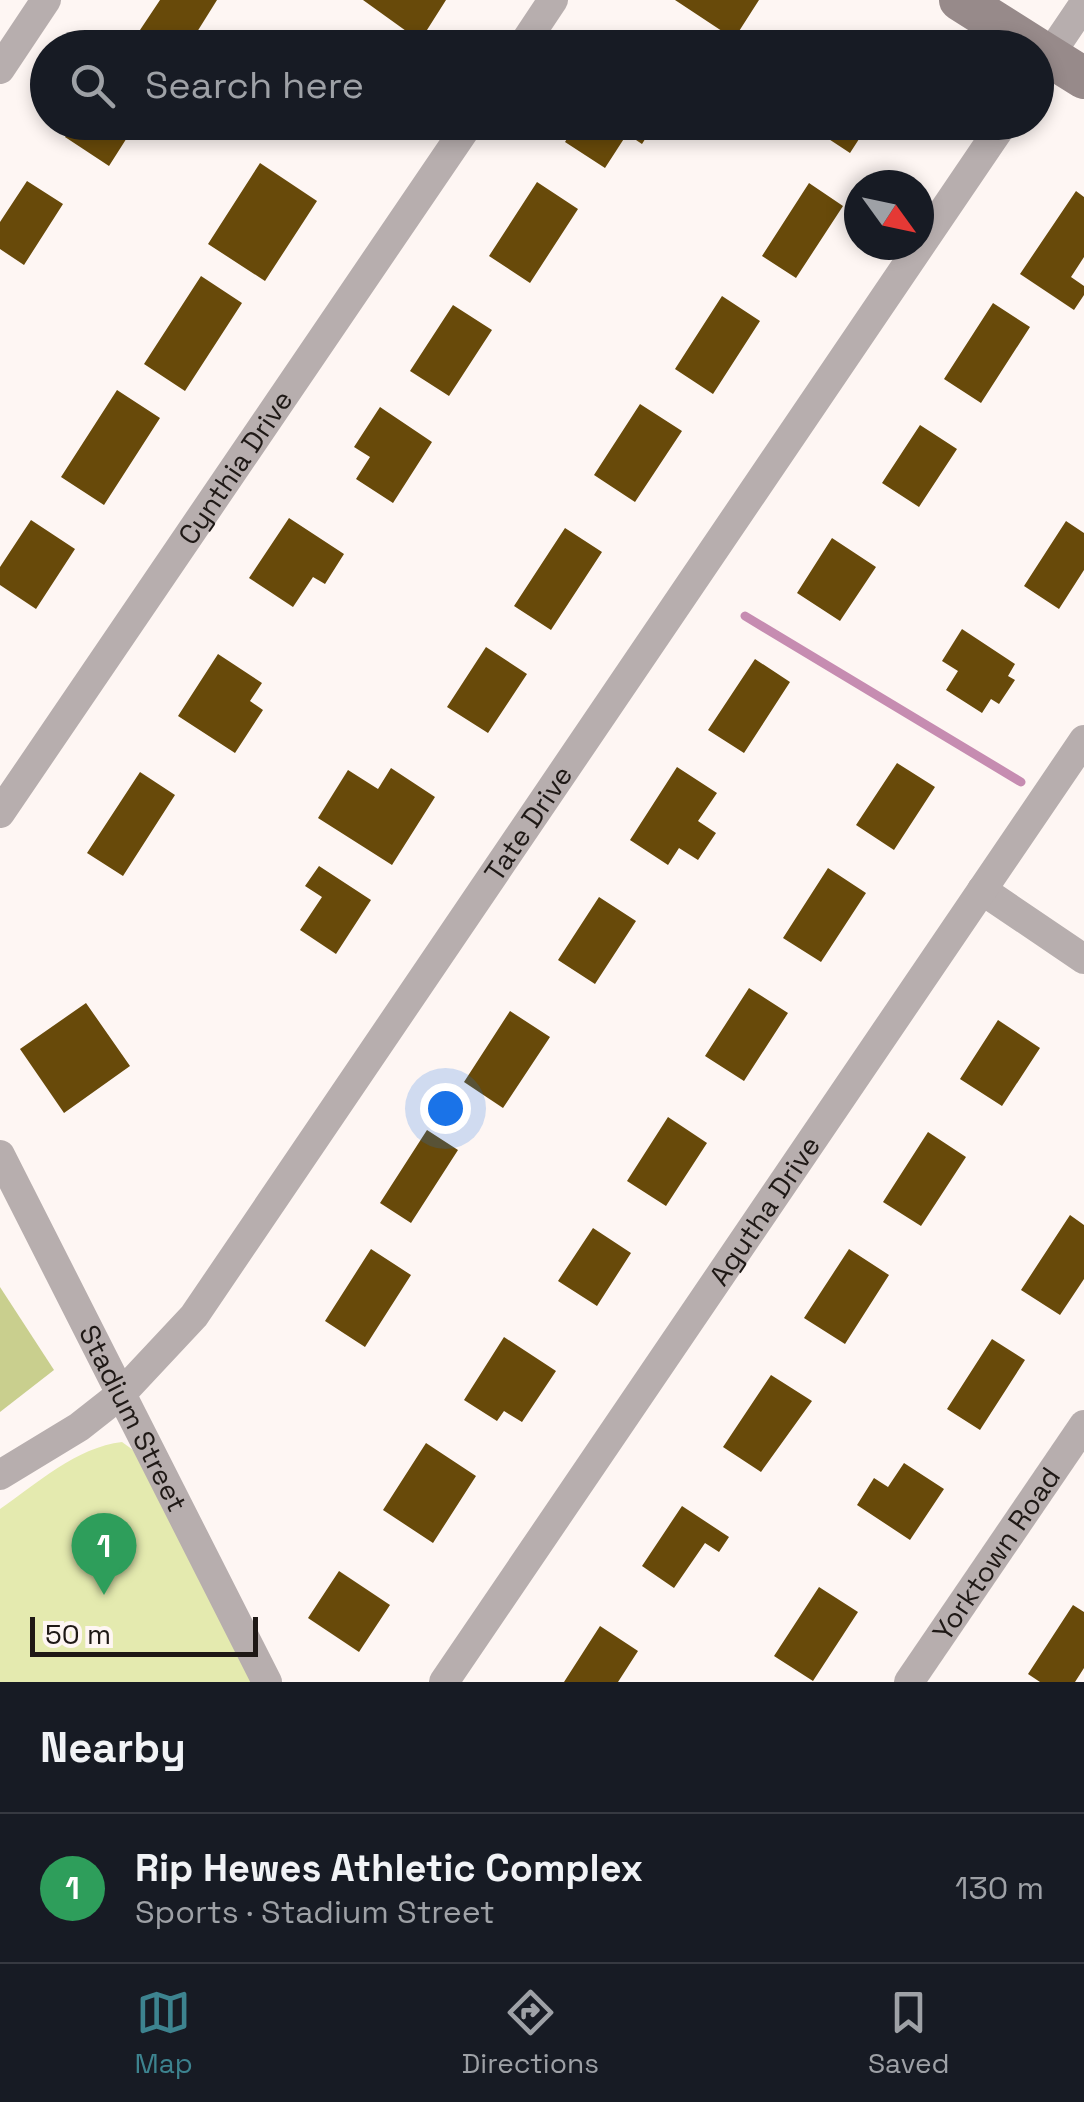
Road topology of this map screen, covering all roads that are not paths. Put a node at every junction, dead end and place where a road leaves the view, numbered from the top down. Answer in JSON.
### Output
{"nodes":[{"id":1,"x":46,"y":0,"type":"edge"},
{"id":2,"x":553,"y":0,"type":"edge"},
{"id":3,"x":960,"y":0,"type":"edge"},
{"id":4,"x":1084,"y":4,"type":"edge"},
{"id":5,"x":532,"y":30,"type":"edge"},
{"id":6,"x":1003,"y":30,"type":"edge"},
{"id":7,"x":1054,"y":52,"type":"edge"},
{"id":8,"x":0,"y":68,"type":"edge"},
{"id":9,"x":458,"y":140,"type":"edge"},
{"id":10,"x":992,"y":140,"type":"edge"},
{"id":11,"x":1084,"y":740,"type":"edge"},
{"id":12,"x":0,"y":813,"type":"edge"},
{"id":13,"x":982,"y":890,"type":"junction"},
{"id":14,"x":1084,"y":958,"type":"edge"},
{"id":15,"x":0,"y":1155,"type":"edge"},
{"id":16,"x":121,"y":1394,"type":"junction"},
{"id":17,"x":1084,"y":1425,"type":"edge"},
{"id":18,"x":0,"y":1475,"type":"edge"},
{"id":19,"x":267,"y":1682,"type":"edge"},
{"id":20,"x":444,"y":1682,"type":"edge"},
{"id":21,"x":909,"y":1682,"type":"edge"}],
"edges":[{"from":1,"to":8,"type":"street"},
{"from":2,"to":5,"type":"street"},
{"from":3,"to":6,"type":"street"},
{"from":4,"to":7,"type":"street"},
{"from":9,"to":12,"type":"street","name":"Cynthia Drive"},
{"from":10,"to":16,"type":"street","name":"Tate Drive"},
{"from":11,"to":13,"type":"street","name":"Agutha Drive"},
{"from":13,"to":14,"type":"street"},
{"from":13,"to":20,"type":"street","name":"Agutha Drive"},
{"from":15,"to":16,"type":"street","name":"Stadium Street"},
{"from":16,"to":18,"type":"street","name":"Tate Drive"},
{"from":16,"to":19,"type":"street","name":"Stadium Street"},
{"from":17,"to":21,"type":"street","name":"Yorktown Road"}]}
